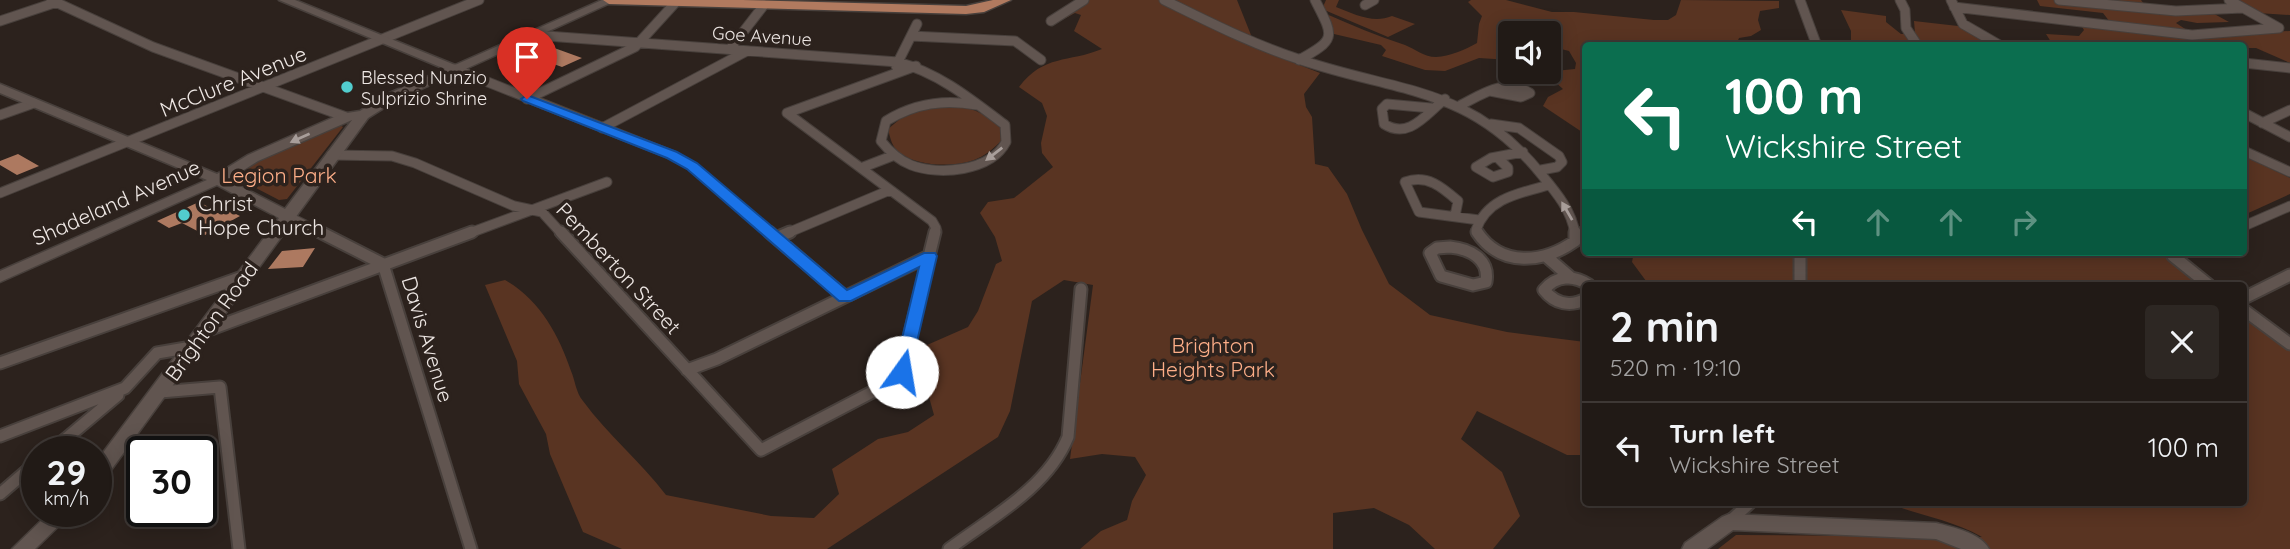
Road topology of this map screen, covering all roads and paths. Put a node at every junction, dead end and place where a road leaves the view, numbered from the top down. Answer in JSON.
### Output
{"nodes":[{"id":1,"x":285,"y":0,"type":"edge"},
{"id":2,"x":479,"y":0,"type":"edge"},
{"id":3,"x":610,"y":0,"type":"edge"},
{"id":4,"x":1005,"y":0,"type":"edge"},
{"id":5,"x":1084,"y":0,"type":"edge"},
{"id":6,"x":1164,"y":0,"type":"edge"},
{"id":7,"x":1315,"y":0,"type":"edge"},
{"id":8,"x":1374,"y":0,"type":"edge"},
{"id":9,"x":1800,"y":0,"type":"edge"},
{"id":10,"x":1900,"y":0,"type":"edge"},
{"id":11,"x":2059,"y":0,"type":"edge"},
{"id":12,"x":2107,"y":0,"type":"edge"},
{"id":13,"x":2229,"y":0,"type":"edge"},
{"id":14,"x":57,"y":1,"type":"edge"},
{"id":15,"x":676,"y":2,"type":"junction"},
{"id":16,"x":723,"y":2,"type":"edge"},
{"id":17,"x":830,"y":3,"type":"edge"},
{"id":18,"x":1953,"y":4,"type":"edge"},
{"id":19,"x":764,"y":5,"type":"junction"},
{"id":20,"x":1365,"y":5,"type":"dead end"},
{"id":21,"x":2120,"y":7,"type":"junction"},
{"id":22,"x":2243,"y":8,"type":"junction"},
{"id":23,"x":0,"y":21,"type":"edge"},
{"id":24,"x":1051,"y":21,"type":"dead end"},
{"id":25,"x":916,"y":24,"type":"dead end"},
{"id":26,"x":533,"y":35,"type":"junction"},
{"id":27,"x":911,"y":36,"type":"junction"},
{"id":28,"x":382,"y":40,"type":"junction"},
{"id":29,"x":1816,"y":42,"type":"edge"},
{"id":30,"x":1915,"y":42,"type":"edge"},
{"id":31,"x":1994,"y":42,"type":"edge"},
{"id":32,"x":640,"y":43,"type":"junction"},
{"id":33,"x":730,"y":49,"type":"junction"},
{"id":34,"x":746,"y":51,"type":"junction"},
{"id":35,"x":1041,"y":60,"type":"dead end"},
{"id":36,"x":1299,"y":60,"type":"junction"},
{"id":37,"x":898,"y":62,"type":"junction"},
{"id":38,"x":2247,"y":63,"type":"edge"},
{"id":39,"x":916,"y":66,"type":"junction"},
{"id":40,"x":2290,"y":68,"type":"edge"},
{"id":41,"x":455,"y":69,"type":"junction"},
{"id":42,"x":892,"y":75,"type":"junction"},
{"id":43,"x":264,"y":87,"type":"junction"},
{"id":44,"x":0,"y":89,"type":"edge"},
{"id":45,"x":1490,"y":91,"type":"dead end"},
{"id":46,"x":527,"y":99,"type":"junction"},
{"id":47,"x":1445,"y":99,"type":"junction"},
{"id":48,"x":34,"y":103,"type":"junction"},
{"id":49,"x":977,"y":105,"type":"junction"},
{"id":50,"x":1461,"y":105,"type":"junction"},
{"id":51,"x":1432,"y":108,"type":"junction"},
{"id":52,"x":2290,"y":110,"type":"edge"},
{"id":53,"x":0,"y":115,"type":"edge"},
{"id":54,"x":363,"y":115,"type":"junction"},
{"id":55,"x":2247,"y":115,"type":"edge"},
{"id":56,"x":346,"y":117,"type":"junction"},
{"id":57,"x":2262,"y":123,"type":"junction"},
{"id":58,"x":1491,"y":124,"type":"junction"},
{"id":59,"x":602,"y":128,"type":"junction"},
{"id":60,"x":2290,"y":137,"type":"edge"},
{"id":61,"x":129,"y":141,"type":"junction"},
{"id":62,"x":1523,"y":152,"type":"junction"},
{"id":63,"x":2247,"y":152,"type":"edge"},
{"id":64,"x":331,"y":155,"type":"junction"},
{"id":65,"x":892,"y":156,"type":"junction"},
{"id":66,"x":1497,"y":157,"type":"dead end"},
{"id":67,"x":861,"y":168,"type":"junction"},
{"id":68,"x":1541,"y":170,"type":"junction"},
{"id":69,"x":2290,"y":172,"type":"edge"},
{"id":70,"x":218,"y":180,"type":"junction"},
{"id":71,"x":607,"y":181,"type":"dead end"},
{"id":72,"x":1549,"y":185,"type":"junction"},
{"id":73,"x":890,"y":190,"type":"junction"},
{"id":74,"x":0,"y":193,"type":"edge"},
{"id":75,"x":2290,"y":206,"type":"edge"},
{"id":76,"x":530,"y":209,"type":"junction"},
{"id":77,"x":287,"y":216,"type":"junction"},
{"id":78,"x":1455,"y":216,"type":"junction"},
{"id":79,"x":1479,"y":220,"type":"junction"},
{"id":80,"x":2247,"y":225,"type":"edge"},
{"id":81,"x":776,"y":238,"type":"junction"},
{"id":82,"x":1496,"y":253,"type":"junction"},
{"id":83,"x":929,"y":256,"type":"junction"},
{"id":84,"x":1800,"y":256,"type":"edge"},
{"id":85,"x":2180,"y":256,"type":"edge"},
{"id":86,"x":1547,"y":257,"type":"junction"},
{"id":87,"x":1482,"y":260,"type":"junction"},
{"id":88,"x":383,"y":264,"type":"junction"},
{"id":89,"x":2290,"y":275,"type":"edge"},
{"id":90,"x":0,"y":277,"type":"edge"},
{"id":91,"x":242,"y":277,"type":"junction"},
{"id":92,"x":1570,"y":277,"type":"junction"},
{"id":93,"x":1584,"y":282,"type":"edge"},
{"id":94,"x":1800,"y":282,"type":"edge"},
{"id":95,"x":2206,"y":282,"type":"edge"},
{"id":96,"x":1081,"y":289,"type":"dead end"},
{"id":97,"x":2247,"y":296,"type":"edge"},
{"id":98,"x":845,"y":297,"type":"junction"},
{"id":99,"x":1582,"y":302,"type":"edge"},
{"id":100,"x":2247,"y":312,"type":"edge"},
{"id":101,"x":203,"y":332,"type":"junction"},
{"id":102,"x":2290,"y":344,"type":"edge"},
{"id":103,"x":191,"y":347,"type":"junction"},
{"id":104,"x":0,"y":363,"type":"edge"},
{"id":105,"x":687,"y":370,"type":"junction"},
{"id":106,"x":125,"y":388,"type":"junction"},
{"id":107,"x":160,"y":392,"type":"junction"},
{"id":108,"x":0,"y":436,"type":"edge"},
{"id":109,"x":69,"y":436,"type":"edge"},
{"id":110,"x":112,"y":455,"type":"edge"},
{"id":111,"x":21,"y":476,"type":"edge"},
{"id":112,"x":0,"y":494,"type":"edge"},
{"id":113,"x":1746,"y":506,"type":"edge"},
{"id":114,"x":1728,"y":522,"type":"junction"},
{"id":115,"x":46,"y":527,"type":"edge"},
{"id":116,"x":22,"y":549,"type":"edge"},
{"id":117,"x":239,"y":549,"type":"edge"},
{"id":118,"x":471,"y":549,"type":"edge"},
{"id":119,"x":949,"y":549,"type":"edge"},
{"id":120,"x":1692,"y":549,"type":"edge"},
{"id":121,"x":1979,"y":549,"type":"edge"}],
"edges":[{"from":1,"to":28,"type":"street"},
{"from":2,"to":28,"type":"street","name":"McClure Avenue"},
{"from":3,"to":15,"type":"main road"},
{"from":3,"to":26,"type":"street","name":"Brighton Road"},
{"from":4,"to":17,"type":"main road"},
{"from":5,"to":24,"type":"street"},
{"from":6,"to":36,"type":"street"},
{"from":7,"to":36,"type":"street"},
{"from":8,"to":20,"type":"street"},
{"from":9,"to":29,"type":"street"},
{"from":10,"to":30,"type":"street"},
{"from":11,"to":21,"type":"street"},
{"from":12,"to":21,"type":"street"},
{"from":13,"to":22,"type":"street"},
{"from":14,"to":23,"type":"street"},
{"from":14,"to":43,"type":"street"},
{"from":15,"to":16,"type":"main road"},
{"from":15,"to":32,"type":"street"},
{"from":16,"to":19,"type":"main road"},
{"from":17,"to":19,"type":"main road"},
{"from":18,"to":22,"type":"street"},
{"from":18,"to":31,"type":"street"},
{"from":19,"to":33,"type":"street"},
{"from":21,"to":22,"type":"street"},
{"from":25,"to":27,"type":"street"},
{"from":26,"to":32,"type":"street","name":"Goe Avenue"},
{"from":26,"to":41,"type":"street","name":"Brighton Road"},
{"from":27,"to":35,"type":"street"},
{"from":27,"to":37,"type":"street"},
{"from":28,"to":41,"type":"street"},
{"from":28,"to":43,"type":"street","name":"McClure Avenue"},
{"from":32,"to":33,"type":"street","name":"Goe Avenue"},
{"from":32,"to":46,"type":"street"},
{"from":33,"to":34,"type":"street","name":"Goe Avenue"},
{"from":34,"to":37,"type":"street","name":"Goe Avenue"},
{"from":34,"to":59,"type":"street"},
{"from":36,"to":47,"type":"street"},
{"from":37,"to":39,"type":"street","name":"Goe Avenue"},
{"from":37,"to":42,"type":"street"},
{"from":38,"to":40,"type":"street"},
{"from":39,"to":42,"type":"street"},
{"from":39,"to":49,"type":"street","name":"Goe Avenue"},
{"from":41,"to":46,"type":"street"},
{"from":41,"to":54,"type":"street","name":"Brighton Road"},
{"from":42,"to":67,"type":"street"},
{"from":43,"to":56,"type":"street"},
{"from":43,"to":61,"type":"street","name":"McClure Avenue"},
{"from":44,"to":48,"type":"street","name":"Davis Avenue"},
{"from":45,"to":50,"type":"street"},
{"from":46,"to":59,"type":"street"},
{"from":47,"to":50,"type":"street"},
{"from":47,"to":51,"type":"street"},
{"from":48,"to":53,"type":"street"},
{"from":48,"to":61,"type":"street","name":"Davis Avenue"},
{"from":49,"to":65,"type":"street"},
{"from":49,"to":65,"type":"street","name":"Goe Avenue","one_way":true},
{"from":50,"to":58,"type":"street"},
{"from":51,"to":51,"type":"street"},
{"from":52,"to":57,"type":"street"},
{"from":54,"to":56,"type":"street","name":"Shadeland Avenue"},
{"from":54,"to":64,"type":"street","name":"Brighton Road"},
{"from":55,"to":57,"type":"street"},
{"from":56,"to":70,"type":"street","name":"Shadeland Avenue","one_way":true},
{"from":57,"to":60,"type":"street"},
{"from":58,"to":62,"type":"street"},
{"from":58,"to":68,"type":"street"},
{"from":59,"to":81,"type":"street"},
{"from":61,"to":70,"type":"street","name":"Davis Avenue"},
{"from":61,"to":74,"type":"street","name":"McClure Avenue"},
{"from":62,"to":66,"type":"street"},
{"from":62,"to":68,"type":"street"},
{"from":63,"to":69,"type":"street"},
{"from":64,"to":76,"type":"street","name":"Pemberton Street"},
{"from":64,"to":77,"type":"street","name":"Brighton Road"},
{"from":65,"to":67,"type":"street"},
{"from":67,"to":73,"type":"street"},
{"from":68,"to":72,"type":"street"},
{"from":70,"to":77,"type":"street","name":"Davis Avenue"},
{"from":70,"to":90,"type":"street","name":"Shadeland Avenue"},
{"from":71,"to":76,"type":"street"},
{"from":72,"to":79,"type":"street"},
{"from":86,"to":72,"type":"street","one_way":true},
{"from":73,"to":81,"type":"street"},
{"from":73,"to":83,"type":"street"},
{"from":75,"to":80,"type":"street"},
{"from":76,"to":88,"type":"street"},
{"from":76,"to":105,"type":"street","name":"Pemberton Street"},
{"from":77,"to":88,"type":"street","name":"Davis Avenue"},
{"from":77,"to":91,"type":"street","name":"Brighton Road"},
{"from":78,"to":78,"type":"street"},
{"from":78,"to":79,"type":"street"},
{"from":79,"to":82,"type":"street"},
{"from":81,"to":98,"type":"street"},
{"from":82,"to":86,"type":"street"},
{"from":82,"to":87,"type":"street"},
{"from":83,"to":98,"type":"street"},
{"from":83,"to":105,"type":"street","name":"Pemberton Street"},
{"from":84,"to":94,"type":"street"},
{"from":85,"to":95,"type":"street"},
{"from":86,"to":92,"type":"street"},
{"from":87,"to":87,"type":"street"},
{"from":88,"to":101,"type":"street"},
{"from":88,"to":118,"type":"street","name":"Davis Avenue"},
{"from":89,"to":97,"type":"street"},
{"from":91,"to":101,"type":"street","name":"Brighton Road"},
{"from":91,"to":104,"type":"street"},
{"from":92,"to":93,"type":"street"},
{"from":92,"to":99,"type":"street"},
{"from":96,"to":119,"type":"street"},
{"from":98,"to":105,"type":"street"},
{"from":100,"to":102,"type":"street"},
{"from":101,"to":103,"type":"street","name":"Brighton Road"},
{"from":103,"to":106,"type":"street"},
{"from":103,"to":107,"type":"street","name":"Brighton Road"},
{"from":106,"to":108,"type":"street"},
{"from":106,"to":109,"type":"street"},
{"from":107,"to":110,"type":"street","name":"Brighton Road"},
{"from":107,"to":117,"type":"street"},
{"from":111,"to":112,"type":"street"},
{"from":113,"to":114,"type":"street"},
{"from":114,"to":120,"type":"street"},
{"from":114,"to":121,"type":"street"},
{"from":115,"to":116,"type":"street"}]}
